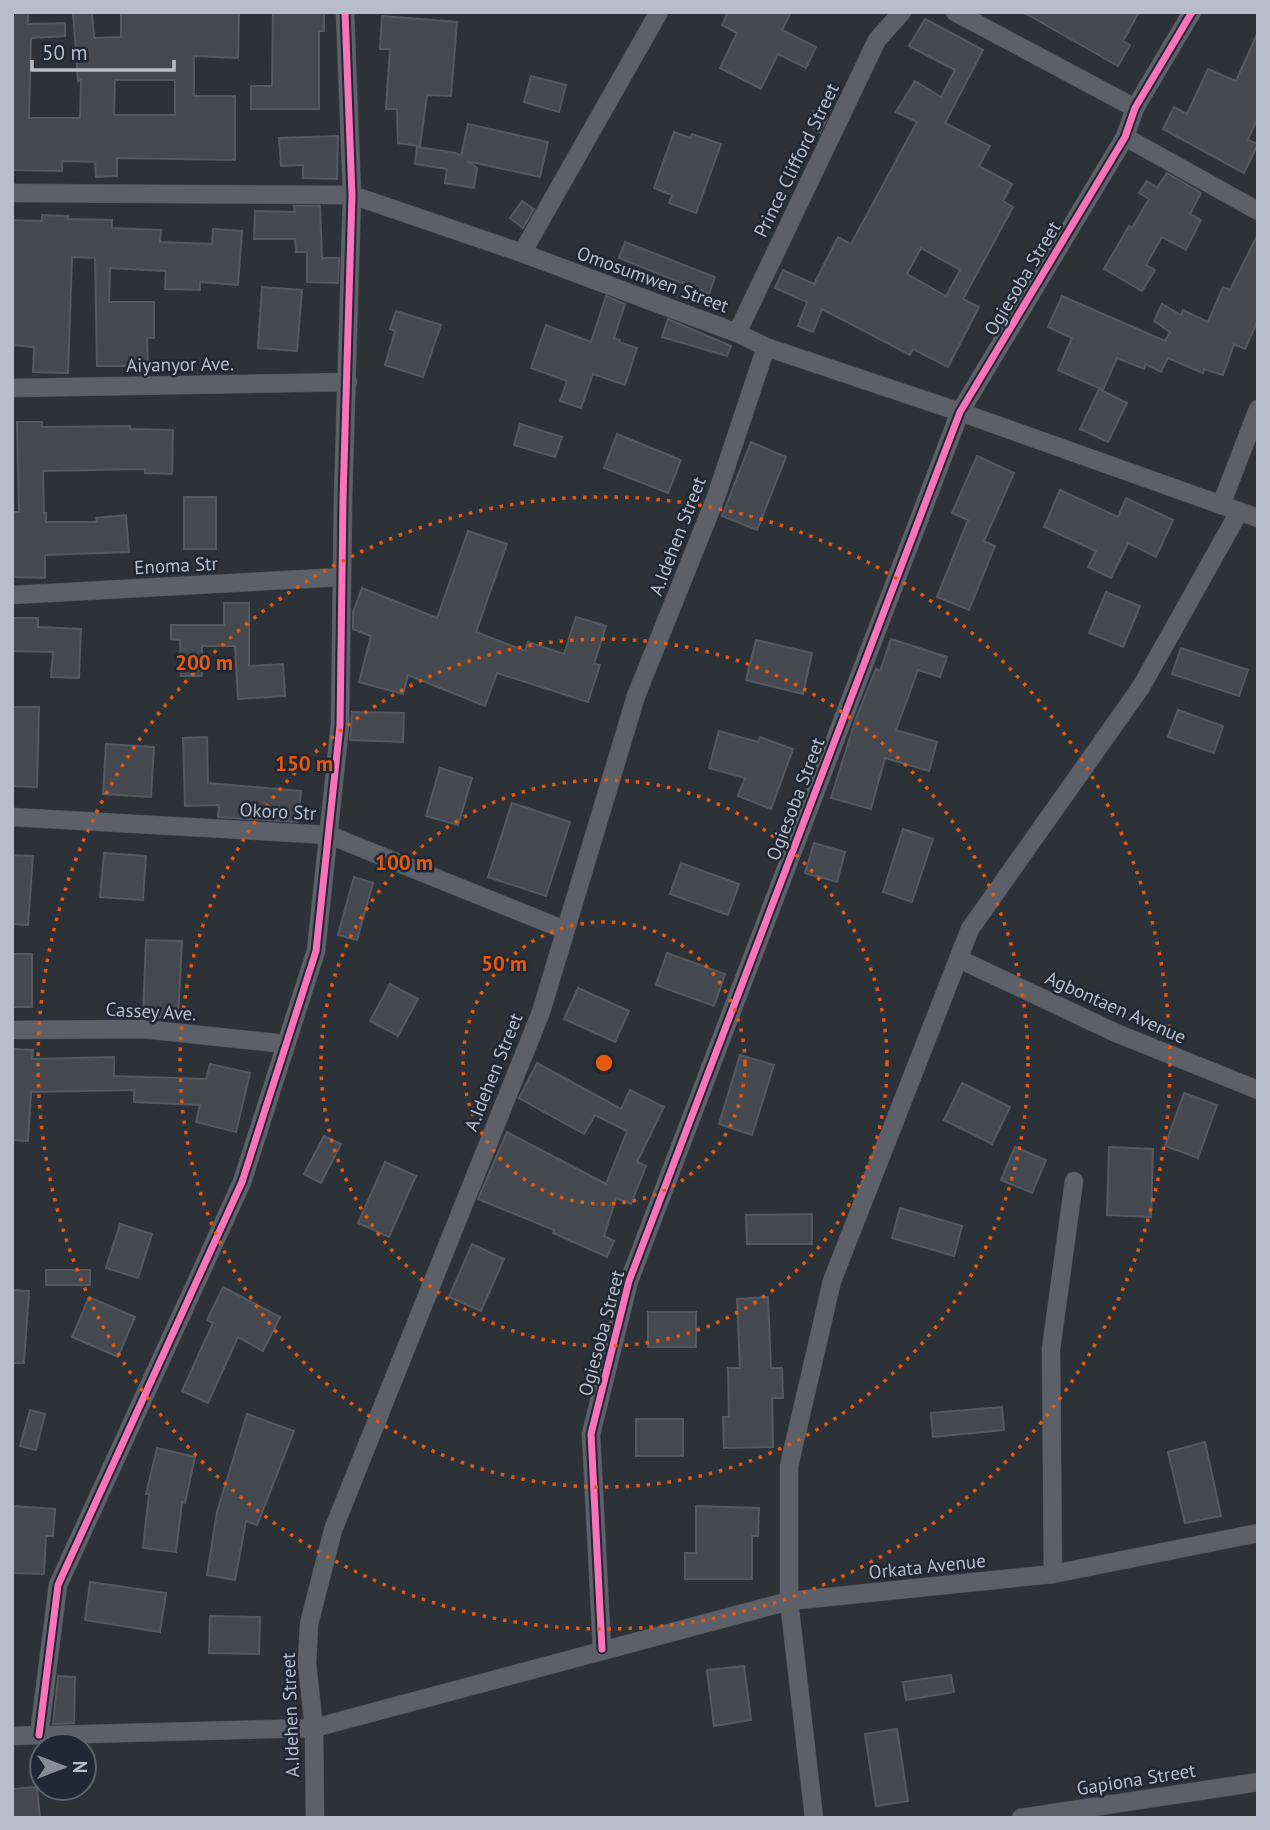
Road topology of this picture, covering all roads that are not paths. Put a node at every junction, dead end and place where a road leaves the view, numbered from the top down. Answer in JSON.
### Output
{"nodes":[{"id":1,"x":345,"y":12,"type":"edge"},
{"id":2,"x":659,"y":12,"type":"edge"},
{"id":3,"x":902,"y":12,"type":"edge"},
{"id":4,"x":955,"y":12,"type":"edge"},
{"id":5,"x":1192,"y":12,"type":"edge"},
{"id":6,"x":1135,"y":108,"type":"junction"},
{"id":7,"x":1125,"y":138,"type":"junction"},
{"id":8,"x":12,"y":193,"type":"edge"},
{"id":9,"x":352,"y":195,"type":"junction"},
{"id":10,"x":1258,"y":211,"type":"edge"},
{"id":11,"x":522,"y":253,"type":"junction"},
{"id":12,"x":737,"y":333,"type":"junction"},
{"id":13,"x":766,"y":347,"type":"junction"},
{"id":14,"x":348,"y":382,"type":"junction"},
{"id":15,"x":12,"y":388,"type":"edge"},
{"id":16,"x":1258,"y":409,"type":"edge"},
{"id":17,"x":960,"y":412,"type":"junction"},
{"id":18,"x":1221,"y":505,"type":"junction"},
{"id":19,"x":1239,"y":512,"type":"junction"},
{"id":20,"x":1258,"y":518,"type":"edge"},
{"id":21,"x":342,"y":577,"type":"junction"},
{"id":22,"x":12,"y":595,"type":"edge"},
{"id":23,"x":12,"y":817,"type":"edge"},
{"id":24,"x":328,"y":835,"type":"junction"},
{"id":25,"x":565,"y":930,"type":"junction"},
{"id":26,"x":958,"y":959,"type":"junction"},
{"id":27,"x":12,"y":1030,"type":"edge"},
{"id":28,"x":286,"y":1044,"type":"junction"},
{"id":29,"x":1258,"y":1090,"type":"edge"},
{"id":30,"x":1074,"y":1181,"type":"dead end"},
{"id":31,"x":1258,"y":1533,"type":"edge"},
{"id":32,"x":1053,"y":1574,"type":"junction"},
{"id":33,"x":789,"y":1601,"type":"junction"},
{"id":34,"x":602,"y":1649,"type":"junction"},
{"id":35,"x":314,"y":1728,"type":"junction"},
{"id":36,"x":39,"y":1732,"type":"edge"},
{"id":37,"x":98,"y":1733,"type":"edge"},
{"id":38,"x":1258,"y":1782,"type":"edge"},
{"id":39,"x":314,"y":1818,"type":"edge"},
{"id":40,"x":814,"y":1818,"type":"edge"},
{"id":41,"x":1021,"y":1818,"type":"edge"}],
"edges":[{"from":1,"to":9,"type":"street"},
{"from":2,"to":11,"type":"street"},
{"from":3,"to":12,"type":"street","name":"Prince Clifford Street"},
{"from":4,"to":6,"type":"street"},
{"from":5,"to":6,"type":"street","name":"Ogiesoba Street"},
{"from":6,"to":7,"type":"street","name":"Ogiesoba Street"},
{"from":7,"to":10,"type":"street"},
{"from":7,"to":17,"type":"street","name":"Ogiesoba Street"},
{"from":8,"to":9,"type":"street","name":"Omosumwen Street"},
{"from":9,"to":11,"type":"street","name":"Omosumwen Street"},
{"from":9,"to":14,"type":"street"},
{"from":11,"to":12,"type":"street","name":"Omosumwen Street"},
{"from":12,"to":13,"type":"street","name":"Omosumwen Street"},
{"from":13,"to":17,"type":"street","name":"Omosumwen Street"},
{"from":13,"to":25,"type":"street","name":"A.Idehen Street"},
{"from":14,"to":15,"type":"street","name":"Aiyanyor Ave."},
{"from":14,"to":21,"type":"street"},
{"from":16,"to":18,"type":"street"},
{"from":17,"to":18,"type":"street","name":"Omosumwen Street"},
{"from":17,"to":34,"type":"street","name":"Ogiesoba Street"},
{"from":18,"to":19,"type":"street","name":"Omosumwen Street"},
{"from":19,"to":20,"type":"street","name":"Omosumwen Street"},
{"from":19,"to":26,"type":"street"},
{"from":21,"to":22,"type":"street","name":"Enoma Str"},
{"from":21,"to":24,"type":"street"},
{"from":23,"to":24,"type":"street","name":"Okoro Str"},
{"from":24,"to":25,"type":"street","name":"Okoro Str"},
{"from":24,"to":28,"type":"street"},
{"from":25,"to":35,"type":"street","name":"A.Idehen Street"},
{"from":26,"to":29,"type":"street","name":"Agbontaen Avenue"},
{"from":26,"to":33,"type":"street"},
{"from":27,"to":28,"type":"street","name":"Cassey Ave."},
{"from":28,"to":36,"type":"street"},
{"from":30,"to":32,"type":"street"},
{"from":31,"to":32,"type":"street","name":"Orkata Avenue"},
{"from":32,"to":33,"type":"street","name":"Orkata Avenue"},
{"from":33,"to":34,"type":"street","name":"Orkata Avenue"},
{"from":33,"to":40,"type":"street"},
{"from":34,"to":35,"type":"street","name":"Orkata Avenue"},
{"from":35,"to":37,"type":"street","name":"Orkata Avenue"},
{"from":35,"to":39,"type":"street","name":"A.Idehen Street"},
{"from":38,"to":41,"type":"street","name":"Gapiona Street"}]}
